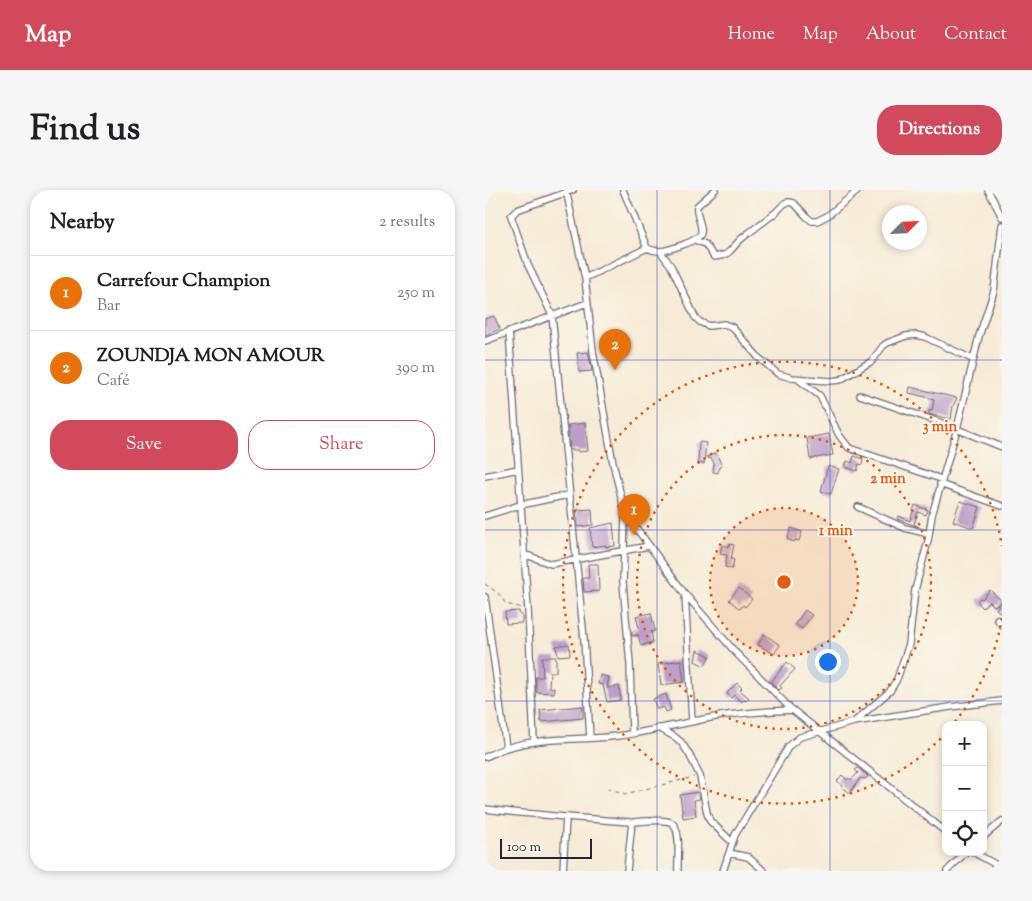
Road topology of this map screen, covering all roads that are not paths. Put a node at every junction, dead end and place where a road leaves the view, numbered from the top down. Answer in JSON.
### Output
{"nodes":[{"id":1,"x":623,"y":190,"type":"edge"},
{"id":2,"x":715,"y":190,"type":"edge"},
{"id":3,"x":859,"y":190,"type":"edge"},
{"id":4,"x":568,"y":191,"type":"edge"},
{"id":5,"x":989,"y":191,"type":"edge"},
{"id":6,"x":1002,"y":217,"type":"edge"},
{"id":7,"x":1002,"y":225,"type":"edge"},
{"id":8,"x":695,"y":240,"type":"junction"},
{"id":9,"x":647,"y":248,"type":"junction"},
{"id":10,"x":660,"y":251,"type":"junction"},
{"id":11,"x":585,"y":278,"type":"junction"},
{"id":12,"x":587,"y":303,"type":"junction"},
{"id":13,"x":552,"y":315,"type":"junction"},
{"id":14,"x":509,"y":331,"type":"junction"},
{"id":15,"x":485,"y":341,"type":"edge"},
{"id":16,"x":972,"y":359,"type":"junction"},
{"id":17,"x":798,"y":378,"type":"junction"},
{"id":18,"x":860,"y":394,"type":"dead end"},
{"id":19,"x":957,"y":429,"type":"junction"},
{"id":20,"x":1002,"y":447,"type":"edge"},
{"id":21,"x":518,"y":469,"type":"junction"},
{"id":22,"x":485,"y":476,"type":"edge"},
{"id":23,"x":941,"y":482,"type":"junction"},
{"id":24,"x":569,"y":495,"type":"junction"},
{"id":25,"x":520,"y":505,"type":"junction"},
{"id":26,"x":1002,"y":506,"type":"edge"},
{"id":27,"x":858,"y":507,"type":"dead end"},
{"id":28,"x":625,"y":513,"type":"junction"},
{"id":29,"x":485,"y":516,"type":"edge"},
{"id":30,"x":929,"y":534,"type":"junction"},
{"id":31,"x":649,"y":546,"type":"junction"},
{"id":32,"x":624,"y":550,"type":"junction"},
{"id":33,"x":524,"y":554,"type":"junction"},
{"id":34,"x":575,"y":561,"type":"junction"},
{"id":35,"x":685,"y":594,"type":"junction"},
{"id":36,"x":485,"y":597,"type":"edge"},
{"id":37,"x":997,"y":620,"type":"dead end"},
{"id":38,"x":1002,"y":625,"type":"edge"},
{"id":39,"x":487,"y":632,"type":"edge"},
{"id":40,"x":1002,"y":701,"type":"edge"},
{"id":41,"x":793,"y":710,"type":"junction"},
{"id":42,"x":692,"y":722,"type":"junction"},
{"id":43,"x":854,"y":722,"type":"junction"},
{"id":44,"x":659,"y":728,"type":"junction"},
{"id":45,"x":819,"y":732,"type":"junction"},
{"id":46,"x":632,"y":734,"type":"junction"},
{"id":47,"x":590,"y":738,"type":"junction"},
{"id":48,"x":534,"y":742,"type":"junction"},
{"id":49,"x":506,"y":748,"type":"junction"},
{"id":50,"x":485,"y":758,"type":"edge"},
{"id":51,"x":485,"y":810,"type":"edge"},
{"id":52,"x":566,"y":818,"type":"junction"},
{"id":53,"x":1002,"y":821,"type":"edge"},
{"id":54,"x":632,"y":822,"type":"junction"},
{"id":55,"x":942,"y":829,"type":"edge"},
{"id":56,"x":987,"y":834,"type":"edge"},
{"id":57,"x":732,"y":842,"type":"junction"},
{"id":58,"x":729,"y":853,"type":"junction"},
{"id":59,"x":962,"y":856,"type":"edge"},
{"id":60,"x":980,"y":856,"type":"edge"},
{"id":61,"x":1002,"y":868,"type":"edge"},
{"id":62,"x":563,"y":871,"type":"edge"},
{"id":63,"x":627,"y":871,"type":"edge"},
{"id":64,"x":679,"y":871,"type":"edge"},
{"id":65,"x":723,"y":871,"type":"edge"},
{"id":66,"x":764,"y":871,"type":"edge"},
{"id":67,"x":947,"y":871,"type":"edge"}],
"edges":[{"from":1,"to":9,"type":"street"},
{"from":2,"to":8,"type":"street"},
{"from":3,"to":8,"type":"street"},
{"from":4,"to":11,"type":"street"},
{"from":4,"to":13,"type":"street"},
{"from":5,"to":6,"type":"street"},
{"from":7,"to":16,"type":"street"},
{"from":8,"to":10,"type":"street"},
{"from":9,"to":10,"type":"street"},
{"from":9,"to":11,"type":"street"},
{"from":10,"to":17,"type":"street"},
{"from":11,"to":12,"type":"street"},
{"from":12,"to":13,"type":"street"},
{"from":12,"to":28,"type":"street"},
{"from":13,"to":14,"type":"street"},
{"from":13,"to":24,"type":"street"},
{"from":14,"to":15,"type":"street"},
{"from":14,"to":21,"type":"street"},
{"from":16,"to":17,"type":"street"},
{"from":16,"to":19,"type":"street"},
{"from":17,"to":23,"type":"street"},
{"from":18,"to":19,"type":"street"},
{"from":19,"to":20,"type":"street"},
{"from":19,"to":23,"type":"street"},
{"from":21,"to":22,"type":"street"},
{"from":21,"to":25,"type":"street"},
{"from":23,"to":26,"type":"street"},
{"from":23,"to":30,"type":"street"},
{"from":24,"to":25,"type":"street"},
{"from":24,"to":34,"type":"street"},
{"from":25,"to":29,"type":"street"},
{"from":25,"to":33,"type":"street"},
{"from":27,"to":30,"type":"street"},
{"from":28,"to":31,"type":"street"},
{"from":28,"to":32,"type":"street"},
{"from":30,"to":43,"type":"street"},
{"from":31,"to":32,"type":"street"},
{"from":31,"to":35,"type":"street"},
{"from":32,"to":34,"type":"street"},
{"from":32,"to":46,"type":"street"},
{"from":33,"to":34,"type":"street"},
{"from":33,"to":48,"type":"street"},
{"from":34,"to":47,"type":"street"},
{"from":35,"to":41,"type":"street"},
{"from":35,"to":42,"type":"street"},
{"from":36,"to":39,"type":"street"},
{"from":37,"to":38,"type":"street"},
{"from":39,"to":49,"type":"street"},
{"from":40,"to":43,"type":"street"},
{"from":41,"to":42,"type":"street"},
{"from":41,"to":45,"type":"street"},
{"from":42,"to":44,"type":"street"},
{"from":43,"to":45,"type":"street"},
{"from":44,"to":46,"type":"street"},
{"from":44,"to":57,"type":"street"},
{"from":45,"to":55,"type":"street"},
{"from":45,"to":57,"type":"street"},
{"from":46,"to":47,"type":"street"},
{"from":47,"to":48,"type":"street"},
{"from":48,"to":49,"type":"street"},
{"from":49,"to":50,"type":"street"},
{"from":51,"to":52,"type":"street"},
{"from":52,"to":54,"type":"street"},
{"from":52,"to":62,"type":"street"},
{"from":53,"to":56,"type":"street"},
{"from":54,"to":63,"type":"street"},
{"from":54,"to":64,"type":"street"},
{"from":57,"to":58,"type":"street"},
{"from":58,"to":65,"type":"street"},
{"from":58,"to":66,"type":"street"},
{"from":59,"to":67,"type":"street"},
{"from":60,"to":61,"type":"street"}]}
